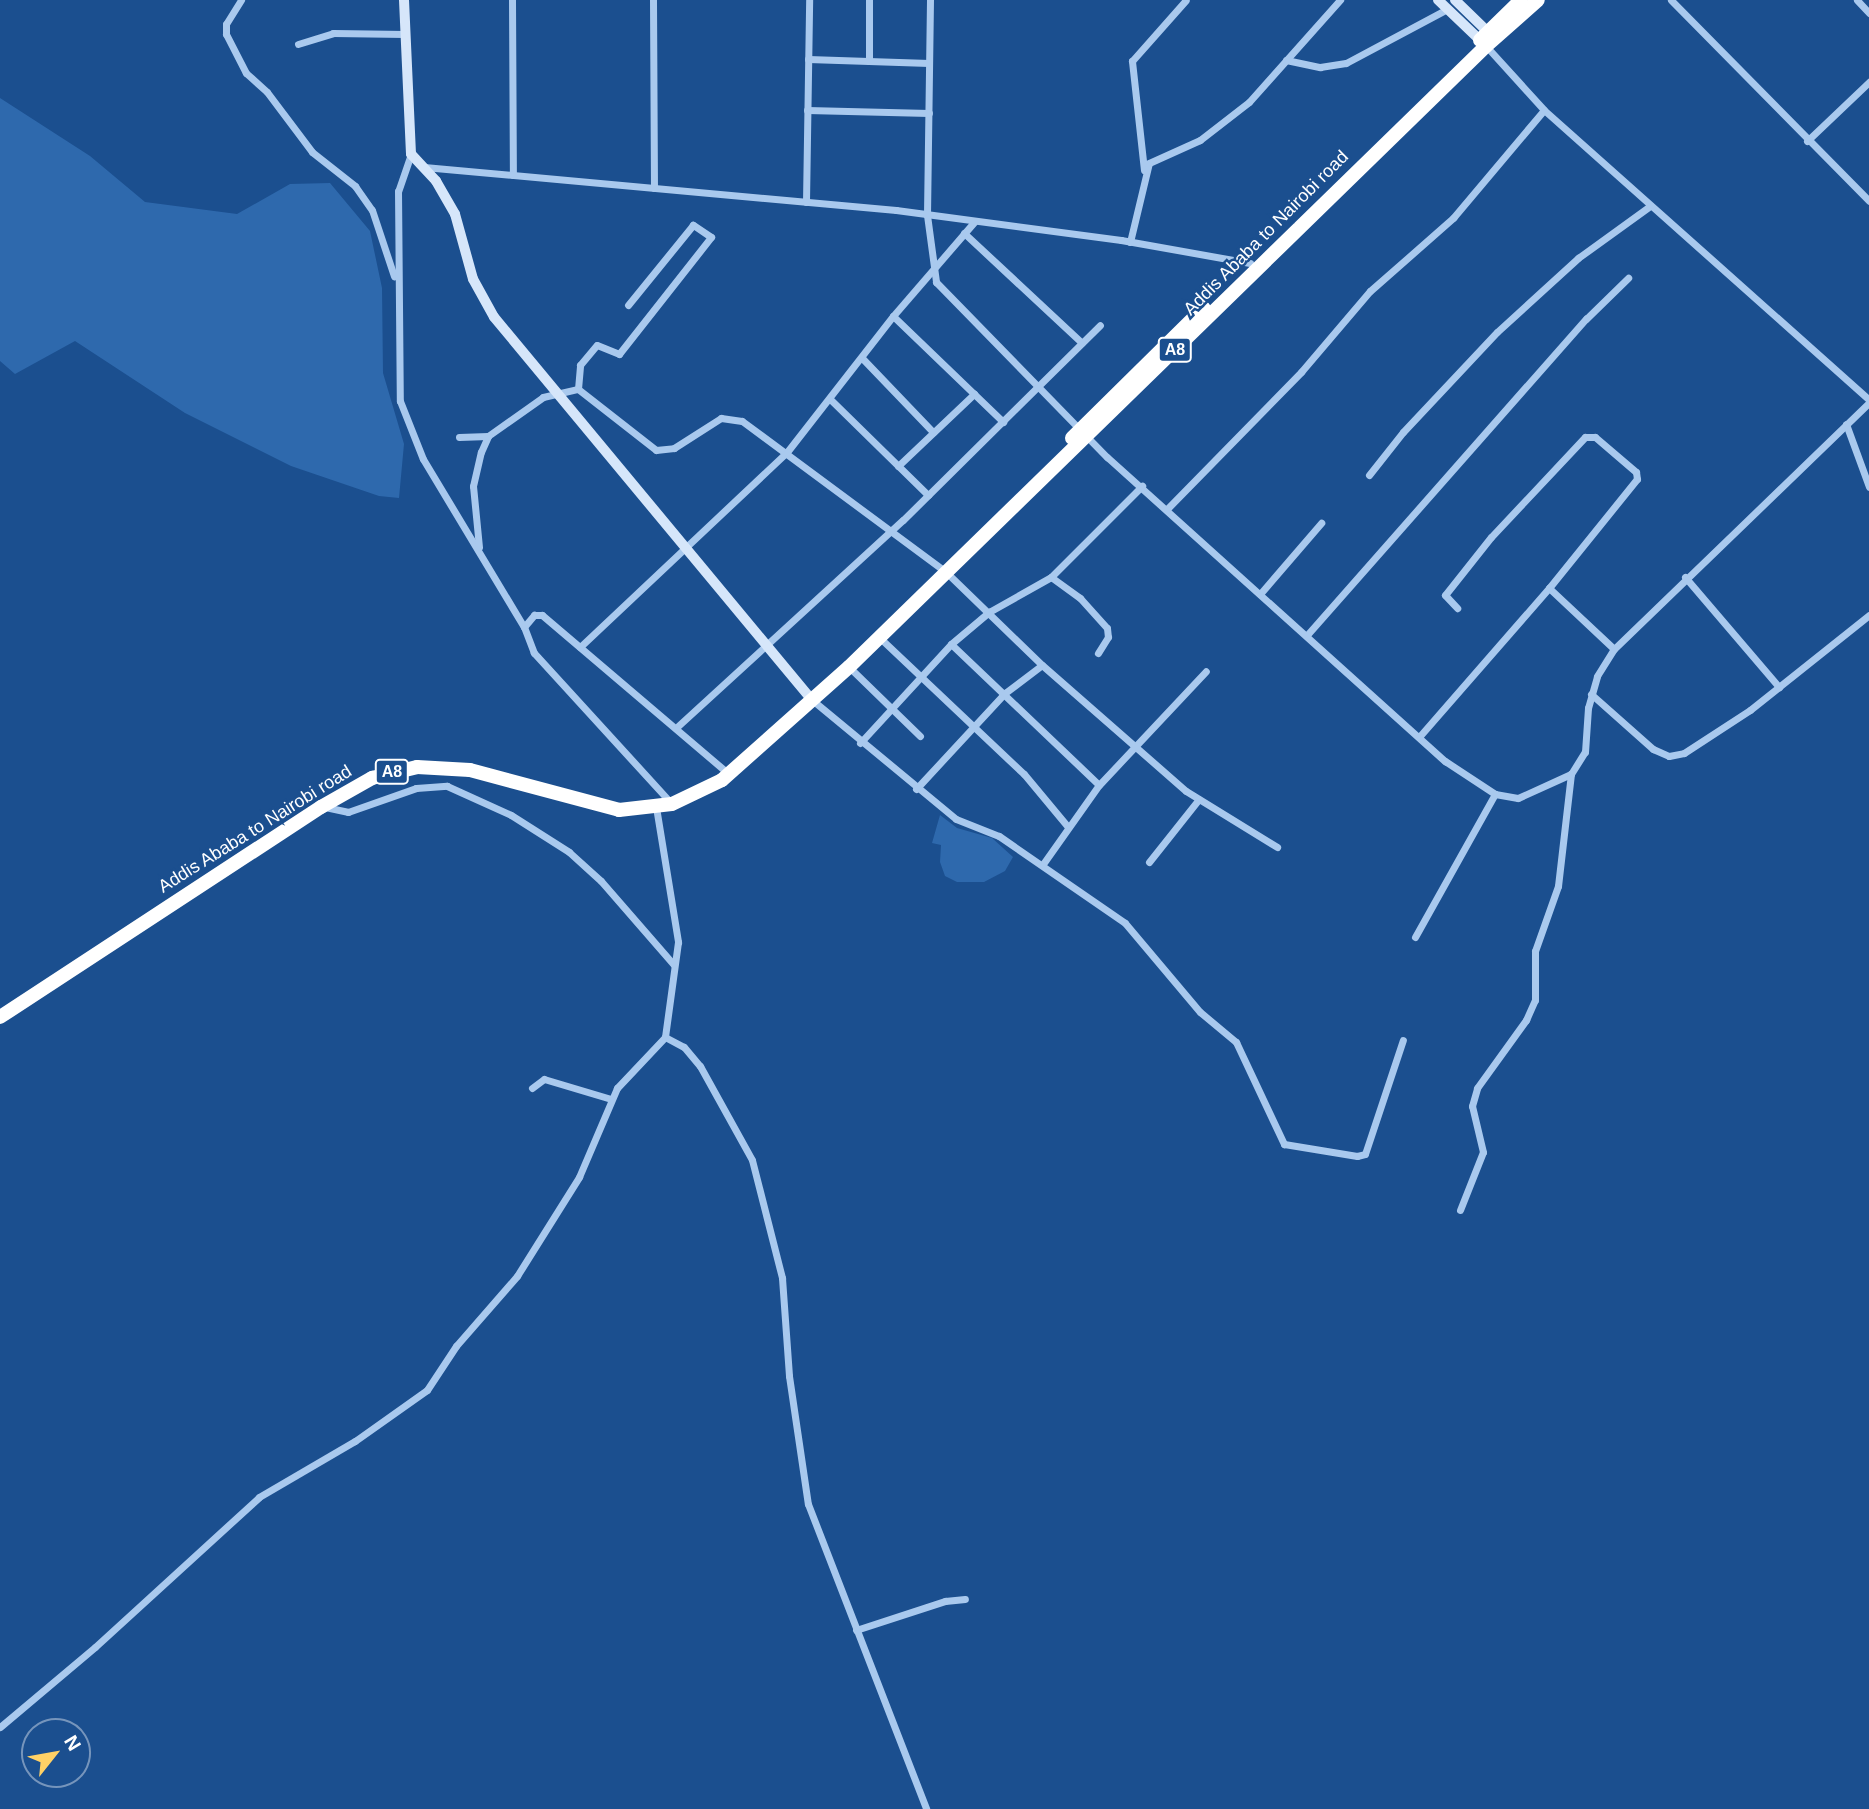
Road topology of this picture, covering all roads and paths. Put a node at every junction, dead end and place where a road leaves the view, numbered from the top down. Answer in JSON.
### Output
{"nodes":[{"id":1,"x":241,"y":0,"type":"edge"},
{"id":2,"x":404,"y":0,"type":"edge"},
{"id":3,"x":512,"y":0,"type":"edge"},
{"id":4,"x":653,"y":0,"type":"edge"},
{"id":5,"x":809,"y":0,"type":"edge"},
{"id":6,"x":869,"y":0,"type":"edge"},
{"id":7,"x":930,"y":0,"type":"edge"},
{"id":8,"x":1186,"y":0,"type":"edge"},
{"id":9,"x":1339,"y":0,"type":"edge"},
{"id":10,"x":1438,"y":0,"type":"edge"},
{"id":11,"x":1455,"y":0,"type":"edge"},
{"id":12,"x":1521,"y":0,"type":"edge"},
{"id":13,"x":1538,"y":0,"type":"edge"},
{"id":14,"x":1671,"y":0,"type":"edge"},
{"id":15,"x":1857,"y":0,"type":"edge"},
{"id":16,"x":1447,"y":9,"type":"junction"},
{"id":17,"x":1869,"y":13,"type":"edge"},
{"id":18,"x":405,"y":34,"type":"junction"},
{"id":19,"x":1487,"y":39,"type":"junction"},
{"id":20,"x":298,"y":44,"type":"dead end"},
{"id":21,"x":808,"y":59,"type":"junction"},
{"id":22,"x":1286,"y":60,"type":"junction"},
{"id":23,"x":869,"y":61,"type":"junction"},
{"id":24,"x":929,"y":63,"type":"junction"},
{"id":25,"x":1869,"y":82,"type":"edge"},
{"id":26,"x":807,"y":110,"type":"junction"},
{"id":27,"x":1544,"y":110,"type":"junction"},
{"id":28,"x":929,"y":113,"type":"junction"},
{"id":29,"x":1807,"y":141,"type":"junction"},
{"id":30,"x":411,"y":154,"type":"junction"},
{"id":31,"x":423,"y":166,"type":"junction"},
{"id":32,"x":1144,"y":170,"type":"junction"},
{"id":33,"x":513,"y":175,"type":"junction"},
{"id":34,"x":654,"y":188,"type":"junction"},
{"id":35,"x":1869,"y":201,"type":"edge"},
{"id":36,"x":806,"y":202,"type":"junction"},
{"id":37,"x":1650,"y":206,"type":"junction"},
{"id":38,"x":928,"y":215,"type":"junction"},
{"id":39,"x":974,"y":222,"type":"junction"},
{"id":40,"x":964,"y":233,"type":"junction"},
{"id":41,"x":1130,"y":242,"type":"junction"},
{"id":42,"x":1250,"y":263,"type":"junction"},
{"id":43,"x":932,"y":269,"type":"junction"},
{"id":44,"x":1628,"y":278,"type":"dead end"},
{"id":45,"x":396,"y":280,"type":"junction"},
{"id":46,"x":628,"y":305,"type":"dead end"},
{"id":47,"x":893,"y":316,"type":"junction"},
{"id":48,"x":1100,"y":325,"type":"dead end"},
{"id":49,"x":1082,"y":343,"type":"junction"},
{"id":50,"x":862,"y":358,"type":"junction"},
{"id":51,"x":1038,"y":387,"type":"junction"},
{"id":52,"x":578,"y":389,"type":"junction"},
{"id":53,"x":556,"y":392,"type":"junction"},
{"id":54,"x":974,"y":394,"type":"junction"},
{"id":55,"x":831,"y":400,"type":"junction"},
{"id":56,"x":1869,"y":402,"type":"edge"},
{"id":57,"x":1003,"y":422,"type":"junction"},
{"id":58,"x":1846,"y":424,"type":"junction"},
{"id":59,"x":933,"y":432,"type":"junction"},
{"id":60,"x":1083,"y":434,"type":"junction"},
{"id":61,"x":488,"y":436,"type":"junction"},
{"id":62,"x":459,"y":437,"type":"dead end"},
{"id":63,"x":787,"y":452,"type":"junction"},
{"id":64,"x":898,"y":466,"type":"junction"},
{"id":65,"x":1369,"y":475,"type":"dead end"},
{"id":66,"x":1142,"y":486,"type":"junction"},
{"id":67,"x":1869,"y":487,"type":"edge"},
{"id":68,"x":928,"y":495,"type":"junction"},
{"id":69,"x":1167,"y":509,"type":"junction"},
{"id":70,"x":1321,"y":523,"type":"dead end"},
{"id":71,"x":889,"y":530,"type":"junction"},
{"id":72,"x":479,"y":547,"type":"junction"},
{"id":73,"x":685,"y":547,"type":"junction"},
{"id":74,"x":942,"y":570,"type":"junction"},
{"id":75,"x":1051,"y":577,"type":"junction"},
{"id":76,"x":1685,"y":577,"type":"junction"},
{"id":77,"x":1549,"y":588,"type":"junction"},
{"id":78,"x":1260,"y":594,"type":"junction"},
{"id":79,"x":1457,"y":608,"type":"dead end"},
{"id":80,"x":989,"y":612,"type":"junction"},
{"id":81,"x":1869,"y":615,"type":"edge"},
{"id":82,"x":524,"y":627,"type":"junction"},
{"id":83,"x":1307,"y":635,"type":"junction"},
{"id":84,"x":880,"y":638,"type":"junction"},
{"id":85,"x":764,"y":643,"type":"junction"},
{"id":86,"x":951,"y":644,"type":"junction"},
{"id":87,"x":580,"y":647,"type":"junction"},
{"id":88,"x":1614,"y":649,"type":"junction"},
{"id":89,"x":1098,"y":653,"type":"dead end"},
{"id":90,"x":1042,"y":665,"type":"junction"},
{"id":91,"x":849,"y":667,"type":"junction"},
{"id":92,"x":1206,"y":671,"type":"dead end"},
{"id":93,"x":922,"y":678,"type":"junction"},
{"id":94,"x":1779,"y":687,"type":"junction"},
{"id":95,"x":1005,"y":693,"type":"junction"},
{"id":96,"x":1591,"y":694,"type":"junction"},
{"id":97,"x":811,"y":699,"type":"junction"},
{"id":98,"x":891,"y":710,"type":"junction"},
{"id":99,"x":678,"y":726,"type":"junction"},
{"id":100,"x":974,"y":728,"type":"junction"},
{"id":101,"x":920,"y":736,"type":"dead end"},
{"id":102,"x":1419,"y":737,"type":"junction"},
{"id":103,"x":860,"y":743,"type":"junction"},
{"id":104,"x":1138,"y":745,"type":"junction"},
{"id":105,"x":730,"y":774,"type":"junction"},
{"id":106,"x":1571,"y":775,"type":"junction"},
{"id":107,"x":1099,"y":785,"type":"junction"},
{"id":108,"x":916,"y":789,"type":"junction"},
{"id":109,"x":1494,"y":794,"type":"junction"},
{"id":110,"x":1199,"y":799,"type":"junction"},
{"id":111,"x":672,"y":804,"type":"junction"},
{"id":112,"x":321,"y":807,"type":"junction"},
{"id":113,"x":656,"y":807,"type":"junction"},
{"id":114,"x":1068,"y":827,"type":"junction"},
{"id":115,"x":1277,"y":847,"type":"dead end"},
{"id":116,"x":1149,"y":862,"type":"dead end"},
{"id":117,"x":1042,"y":864,"type":"junction"},
{"id":118,"x":1415,"y":937,"type":"dead end"},
{"id":119,"x":674,"y":965,"type":"junction"},
{"id":120,"x":0,"y":1017,"type":"edge"},
{"id":121,"x":665,"y":1037,"type":"junction"},
{"id":122,"x":1403,"y":1040,"type":"dead end"},
{"id":123,"x":533,"y":1088,"type":"dead end"},
{"id":124,"x":611,"y":1099,"type":"junction"},
{"id":125,"x":1460,"y":1210,"type":"dead end"},
{"id":126,"x":965,"y":1599,"type":"dead end"},
{"id":127,"x":856,"y":1630,"type":"junction"},
{"id":128,"x":0,"y":1727,"type":"edge"},
{"id":129,"x":926,"y":1809,"type":"edge"}],
"edges":[{"from":1,"to":45,"type":"street"},
{"from":2,"to":18,"type":"street"},
{"from":3,"to":33,"type":"street"},
{"from":4,"to":34,"type":"street"},
{"from":5,"to":21,"type":"street"},
{"from":6,"to":23,"type":"street"},
{"from":7,"to":24,"type":"street"},
{"from":8,"to":32,"type":"street"},
{"from":9,"to":22,"type":"street"},
{"from":10,"to":16,"type":"street"},
{"from":11,"to":19,"type":"street"},
{"from":12,"to":19,"type":"highway","name":"Addis Ababa to Nairobi road","number":"A8"},
{"from":13,"to":19,"type":"highway","name":"Addis Ababa to Nairobi road","number":"A8"},
{"from":14,"to":29,"type":"street"},
{"from":15,"to":17,"type":"street"},
{"from":16,"to":19,"type":"street"},
{"from":16,"to":22,"type":"street"},
{"from":18,"to":20,"type":"street"},
{"from":18,"to":30,"type":"street"},
{"from":19,"to":27,"type":"street"},
{"from":19,"to":42,"type":"highway","name":"Addis Ababa to Nairobi road","number":"A8"},
{"from":19,"to":60,"type":"highway","name":"Addis Ababa to Nairobi road","number":"A8"},
{"from":21,"to":23,"type":"street"},
{"from":21,"to":26,"type":"street"},
{"from":22,"to":32,"type":"street"},
{"from":23,"to":24,"type":"street"},
{"from":24,"to":28,"type":"street"},
{"from":25,"to":29,"type":"street"},
{"from":26,"to":28,"type":"street"},
{"from":26,"to":36,"type":"street"},
{"from":27,"to":37,"type":"street"},
{"from":27,"to":69,"type":"street"},
{"from":28,"to":38,"type":"street"},
{"from":29,"to":35,"type":"street"},
{"from":30,"to":31,"type":"street"},
{"from":30,"to":45,"type":"street"},
{"from":31,"to":33,"type":"street"},
{"from":31,"to":53,"type":"street"},
{"from":32,"to":41,"type":"street"},
{"from":33,"to":34,"type":"street"},
{"from":34,"to":36,"type":"street"},
{"from":36,"to":38,"type":"street"},
{"from":37,"to":56,"type":"street"},
{"from":37,"to":65,"type":"street"},
{"from":38,"to":39,"type":"street"},
{"from":38,"to":43,"type":"street"},
{"from":39,"to":40,"type":"street"},
{"from":39,"to":41,"type":"street"},
{"from":40,"to":43,"type":"street"},
{"from":40,"to":49,"type":"street"},
{"from":41,"to":42,"type":"street"},
{"from":42,"to":60,"type":"highway","name":"Addis Ababa to Nairobi road","number":"A8"},
{"from":43,"to":47,"type":"street"},
{"from":43,"to":51,"type":"street"},
{"from":44,"to":83,"type":"street"},
{"from":45,"to":72,"type":"street"},
{"from":46,"to":52,"type":"street"},
{"from":47,"to":50,"type":"street"},
{"from":47,"to":54,"type":"street"},
{"from":48,"to":49,"type":"street"},
{"from":49,"to":51,"type":"street"},
{"from":50,"to":55,"type":"street"},
{"from":50,"to":59,"type":"street"},
{"from":51,"to":57,"type":"street"},
{"from":51,"to":60,"type":"street"},
{"from":52,"to":53,"type":"street"},
{"from":52,"to":63,"type":"street"},
{"from":53,"to":61,"type":"street"},
{"from":53,"to":73,"type":"street"},
{"from":54,"to":57,"type":"street"},
{"from":54,"to":59,"type":"street"},
{"from":55,"to":63,"type":"street"},
{"from":55,"to":64,"type":"street"},
{"from":56,"to":58,"type":"street"},
{"from":57,"to":68,"type":"street"},
{"from":58,"to":67,"type":"street"},
{"from":58,"to":76,"type":"street"},
{"from":59,"to":64,"type":"street"},
{"from":60,"to":66,"type":"street"},
{"from":60,"to":74,"type":"highway","name":"Addis Ababa to Nairobi road","number":"A8"},
{"from":61,"to":62,"type":"street"},
{"from":61,"to":72,"type":"street"},
{"from":63,"to":71,"type":"street"},
{"from":63,"to":73,"type":"street"},
{"from":64,"to":68,"type":"street"},
{"from":66,"to":69,"type":"street"},
{"from":66,"to":75,"type":"street"},
{"from":68,"to":71,"type":"street"},
{"from":69,"to":78,"type":"street"},
{"from":70,"to":78,"type":"street"},
{"from":71,"to":74,"type":"street"},
{"from":71,"to":85,"type":"street"},
{"from":72,"to":82,"type":"street"},
{"from":73,"to":85,"type":"street"},
{"from":73,"to":87,"type":"street"},
{"from":74,"to":80,"type":"street"},
{"from":74,"to":84,"type":"highway","name":"Addis Ababa to Nairobi road","number":"A8"},
{"from":74,"to":97,"type":"highway","name":"Addis Ababa to Nairobi road","number":"A8"},
{"from":75,"to":80,"type":"street"},
{"from":75,"to":89,"type":"street"},
{"from":76,"to":88,"type":"street"},
{"from":76,"to":94,"type":"street"},
{"from":77,"to":79,"type":"street"},
{"from":77,"to":88,"type":"street"},
{"from":77,"to":102,"type":"street"},
{"from":78,"to":83,"type":"street"},
{"from":80,"to":86,"type":"street"},
{"from":80,"to":90,"type":"street"},
{"from":81,"to":94,"type":"street"},
{"from":82,"to":87,"type":"street"},
{"from":82,"to":111,"type":"street"},
{"from":83,"to":102,"type":"street"},
{"from":84,"to":91,"type":"highway","name":"Addis Ababa to Nairobi road","number":"A8"},
{"from":84,"to":93,"type":"street"},
{"from":85,"to":97,"type":"street"},
{"from":85,"to":99,"type":"street"},
{"from":86,"to":93,"type":"street"},
{"from":86,"to":95,"type":"street"},
{"from":87,"to":99,"type":"street"},
{"from":88,"to":96,"type":"street"},
{"from":90,"to":95,"type":"street"},
{"from":90,"to":104,"type":"street"},
{"from":91,"to":97,"type":"highway","name":"Addis Ababa to Nairobi road","number":"A8"},
{"from":91,"to":98,"type":"street"},
{"from":92,"to":104,"type":"street"},
{"from":93,"to":98,"type":"street"},
{"from":93,"to":100,"type":"street"},
{"from":94,"to":96,"type":"street"},
{"from":95,"to":100,"type":"street"},
{"from":95,"to":107,"type":"street"},
{"from":96,"to":106,"type":"street"},
{"from":97,"to":103,"type":"street"},
{"from":97,"to":105,"type":"highway","name":"Addis Ababa to Nairobi road","number":"A8"},
{"from":98,"to":101,"type":"street"},
{"from":98,"to":103,"type":"street"},
{"from":99,"to":105,"type":"street"},
{"from":100,"to":108,"type":"street"},
{"from":100,"to":114,"type":"street"},
{"from":102,"to":109,"type":"street"},
{"from":103,"to":108,"type":"street"},
{"from":104,"to":107,"type":"street"},
{"from":104,"to":110,"type":"street"},
{"from":105,"to":111,"type":"highway","name":"Addis Ababa to Nairobi road","number":"A8"},
{"from":106,"to":109,"type":"street"},
{"from":106,"to":125,"type":"street"},
{"from":107,"to":114,"type":"street"},
{"from":108,"to":117,"type":"street"},
{"from":109,"to":118,"type":"street"},
{"from":110,"to":115,"type":"street"},
{"from":110,"to":116,"type":"street"},
{"from":111,"to":113,"type":"highway","name":"Addis Ababa to Nairobi road","number":"A8"},
{"from":112,"to":113,"type":"highway","name":"Addis Ababa to Nairobi road","number":"A8"},
{"from":112,"to":119,"type":"street"},
{"from":112,"to":120,"type":"highway","name":"Addis Ababa to Nairobi road","number":"A8"},
{"from":113,"to":119,"type":"street"},
{"from":114,"to":117,"type":"street"},
{"from":117,"to":122,"type":"street"},
{"from":119,"to":121,"type":"street"},
{"from":121,"to":124,"type":"street"},
{"from":121,"to":127,"type":"street"},
{"from":123,"to":124,"type":"street"},
{"from":124,"to":128,"type":"street"},
{"from":126,"to":127,"type":"street"},
{"from":127,"to":129,"type":"street"}]}
